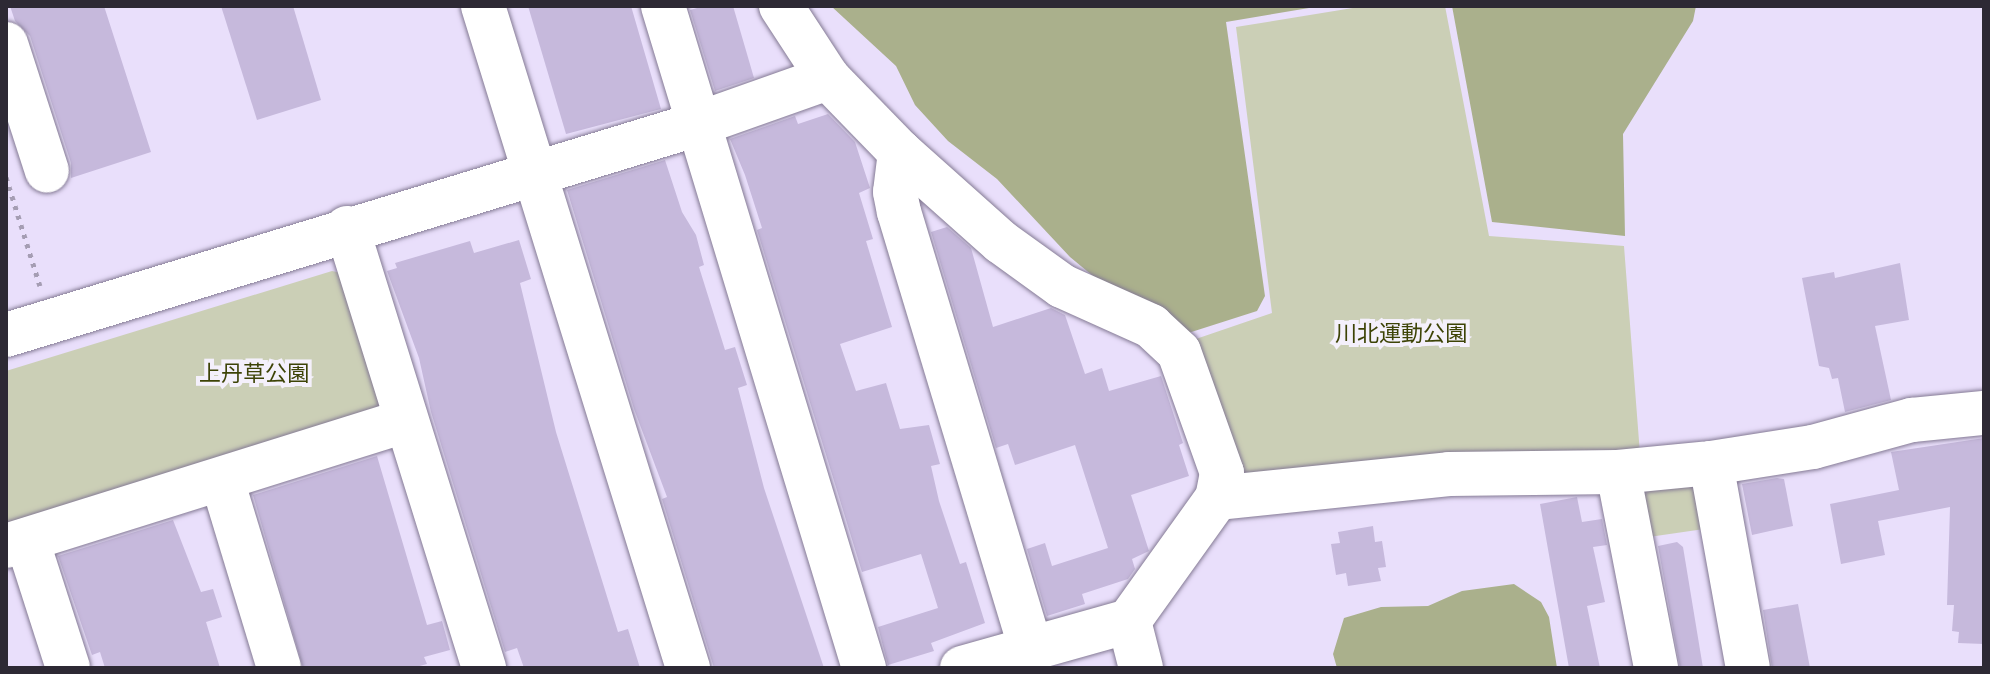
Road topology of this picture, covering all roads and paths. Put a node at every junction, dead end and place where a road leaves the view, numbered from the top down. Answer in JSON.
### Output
{"nodes":[{"id":1,"x":483,"y":6,"type":"edge"},
{"id":2,"x":663,"y":6,"type":"edge"},
{"id":3,"x":781,"y":6,"type":"edge"},
{"id":4,"x":6,"y":44,"type":"edge"},
{"id":5,"x":828,"y":78,"type":"junction"},
{"id":6,"x":698,"y":124,"type":"junction"},
{"id":7,"x":900,"y":152,"type":"junction"},
{"id":8,"x":26,"y":174,"type":"edge"},
{"id":9,"x":535,"y":175,"type":"junction"},
{"id":10,"x":347,"y":228,"type":"junction"},
{"id":11,"x":51,"y":321,"type":"junction"},
{"id":12,"x":6,"y":335,"type":"edge"},
{"id":13,"x":1984,"y":413,"type":"edge"},
{"id":14,"x":406,"y":421,"type":"junction"},
{"id":15,"x":1711,"y":463,"type":"junction"},
{"id":16,"x":1618,"y":472,"type":"junction"},
{"id":17,"x":222,"y":480,"type":"junction"},
{"id":18,"x":1217,"y":498,"type":"junction"},
{"id":19,"x":16,"y":543,"type":"edge"},
{"id":20,"x":1129,"y":621,"type":"junction"},
{"id":21,"x":1030,"y":646,"type":"junction"},
{"id":22,"x":68,"y":668,"type":"edge"},
{"id":23,"x":279,"y":668,"type":"edge"},
{"id":24,"x":484,"y":668,"type":"edge"},
{"id":25,"x":688,"y":668,"type":"edge"},
{"id":26,"x":864,"y":668,"type":"edge"},
{"id":27,"x":962,"y":668,"type":"edge"},
{"id":28,"x":1141,"y":668,"type":"edge"},
{"id":29,"x":1656,"y":668,"type":"edge"},
{"id":30,"x":1748,"y":668,"type":"edge"}],
"edges":[{"from":1,"to":9,"type":"street"},
{"from":2,"to":6,"type":"street"},
{"from":3,"to":5,"type":"street"},
{"from":4,"to":8,"type":"street"},
{"from":5,"to":6,"type":"street"},
{"from":5,"to":7,"type":"street"},
{"from":6,"to":9,"type":"street"},
{"from":6,"to":26,"type":"street"},
{"from":7,"to":18,"type":"street"},
{"from":7,"to":21,"type":"street"},
{"from":8,"to":11,"type":"path"},
{"from":9,"to":10,"type":"street"},
{"from":9,"to":25,"type":"street"},
{"from":10,"to":11,"type":"street"},
{"from":10,"to":14,"type":"street"},
{"from":11,"to":12,"type":"street"},
{"from":13,"to":15,"type":"street"},
{"from":14,"to":17,"type":"street"},
{"from":14,"to":24,"type":"street"},
{"from":15,"to":16,"type":"street"},
{"from":15,"to":30,"type":"street"},
{"from":16,"to":18,"type":"street"},
{"from":16,"to":29,"type":"street"},
{"from":17,"to":19,"type":"street"},
{"from":17,"to":23,"type":"street"},
{"from":18,"to":20,"type":"street"},
{"from":19,"to":22,"type":"street"},
{"from":20,"to":21,"type":"street"},
{"from":20,"to":28,"type":"street"},
{"from":21,"to":27,"type":"street"}]}
